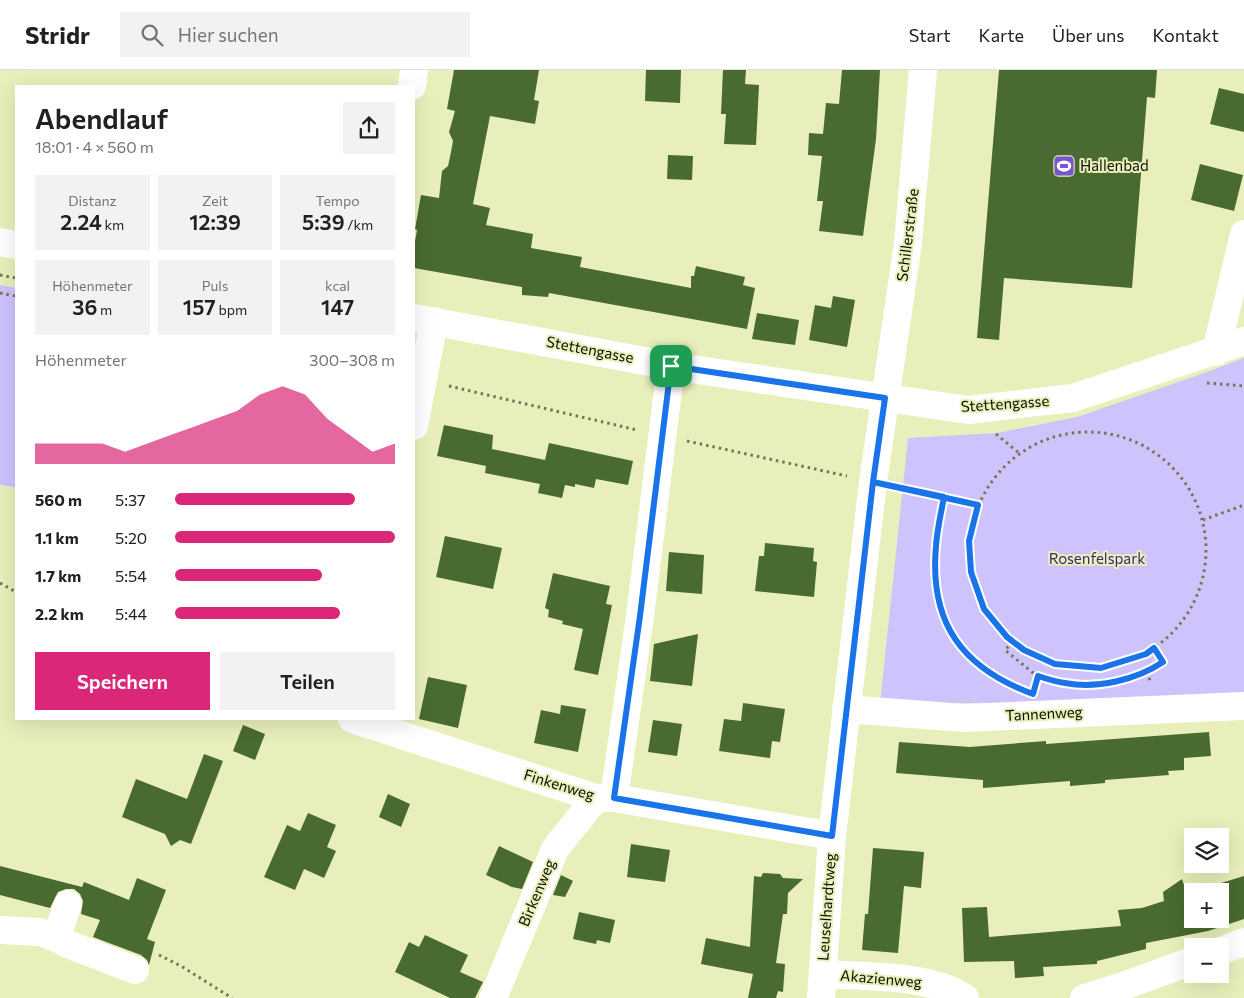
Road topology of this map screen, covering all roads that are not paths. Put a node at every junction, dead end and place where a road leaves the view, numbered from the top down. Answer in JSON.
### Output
{"nodes":[{"id":1,"x":414,"y":70,"type":"edge"},
{"id":2,"x":923,"y":70,"type":"edge"},
{"id":3,"x":412,"y":85,"type":"edge"},
{"id":4,"x":1244,"y":234,"type":"edge"},
{"id":5,"x":0,"y":242,"type":"edge"},
{"id":6,"x":15,"y":245,"type":"edge"},
{"id":7,"x":424,"y":320,"type":"edge"},
{"id":8,"x":1244,"y":341,"type":"edge"},
{"id":9,"x":1216,"y":352,"type":"junction"},
{"id":10,"x":671,"y":366,"type":"junction"},
{"id":11,"x":885,"y":398,"type":"junction"},
{"id":12,"x":415,"y":421,"type":"edge"},
{"id":13,"x":1243,"y":706,"type":"edge"},
{"id":14,"x":846,"y":709,"type":"junction"},
{"id":15,"x":355,"y":720,"type":"edge"},
{"id":16,"x":605,"y":798,"type":"junction"},
{"id":17,"x":832,"y":836,"type":"junction"},
{"id":18,"x":68,"y":904,"type":"dead end"},
{"id":19,"x":0,"y":930,"type":"edge"},
{"id":20,"x":56,"y":938,"type":"junction"},
{"id":21,"x":1244,"y":942,"type":"edge"},
{"id":22,"x":1229,"y":948,"type":"edge"},
{"id":23,"x":1184,"y":964,"type":"edge"},
{"id":24,"x":135,"y":970,"type":"road end"},
{"id":25,"x":822,"y":986,"type":"edge"},
{"id":26,"x":494,"y":998,"type":"edge"},
{"id":27,"x":965,"y":998,"type":"edge"},
{"id":28,"x":1084,"y":998,"type":"edge"}],
"edges":[{"from":1,"to":3,"type":"street"},
{"from":2,"to":11,"type":"street","name":"Schillerstraße"},
{"from":4,"to":9,"type":"street"},
{"from":5,"to":6,"type":"street"},
{"from":7,"to":10,"type":"street","name":"Stettengasse"},
{"from":7,"to":12,"type":"street","name":"Stettengasse"},
{"from":8,"to":9,"type":"street","name":"Stettengasse"},
{"from":9,"to":11,"type":"street","name":"Stettengasse"},
{"from":10,"to":11,"type":"street","name":"Stettengasse"},
{"from":10,"to":16,"type":"street"},
{"from":11,"to":14,"type":"street","name":"Leuselhardtweg"},
{"from":13,"to":14,"type":"street","name":"Tannenweg"},
{"from":14,"to":17,"type":"street","name":"Leuselhardtweg"},
{"from":15,"to":16,"type":"street","name":"Finkenweg"},
{"from":16,"to":17,"type":"street","name":"Finkenweg"},
{"from":16,"to":26,"type":"street","name":"Birkenweg"},
{"from":17,"to":25,"type":"street","name":"Leuselhardtweg"},
{"from":18,"to":20,"type":"street"},
{"from":19,"to":20,"type":"street"},
{"from":20,"to":24,"type":"street"},
{"from":21,"to":22,"type":"street"},
{"from":23,"to":28,"type":"street"},
{"from":25,"to":27,"type":"street","name":"Akazienweg"}]}
